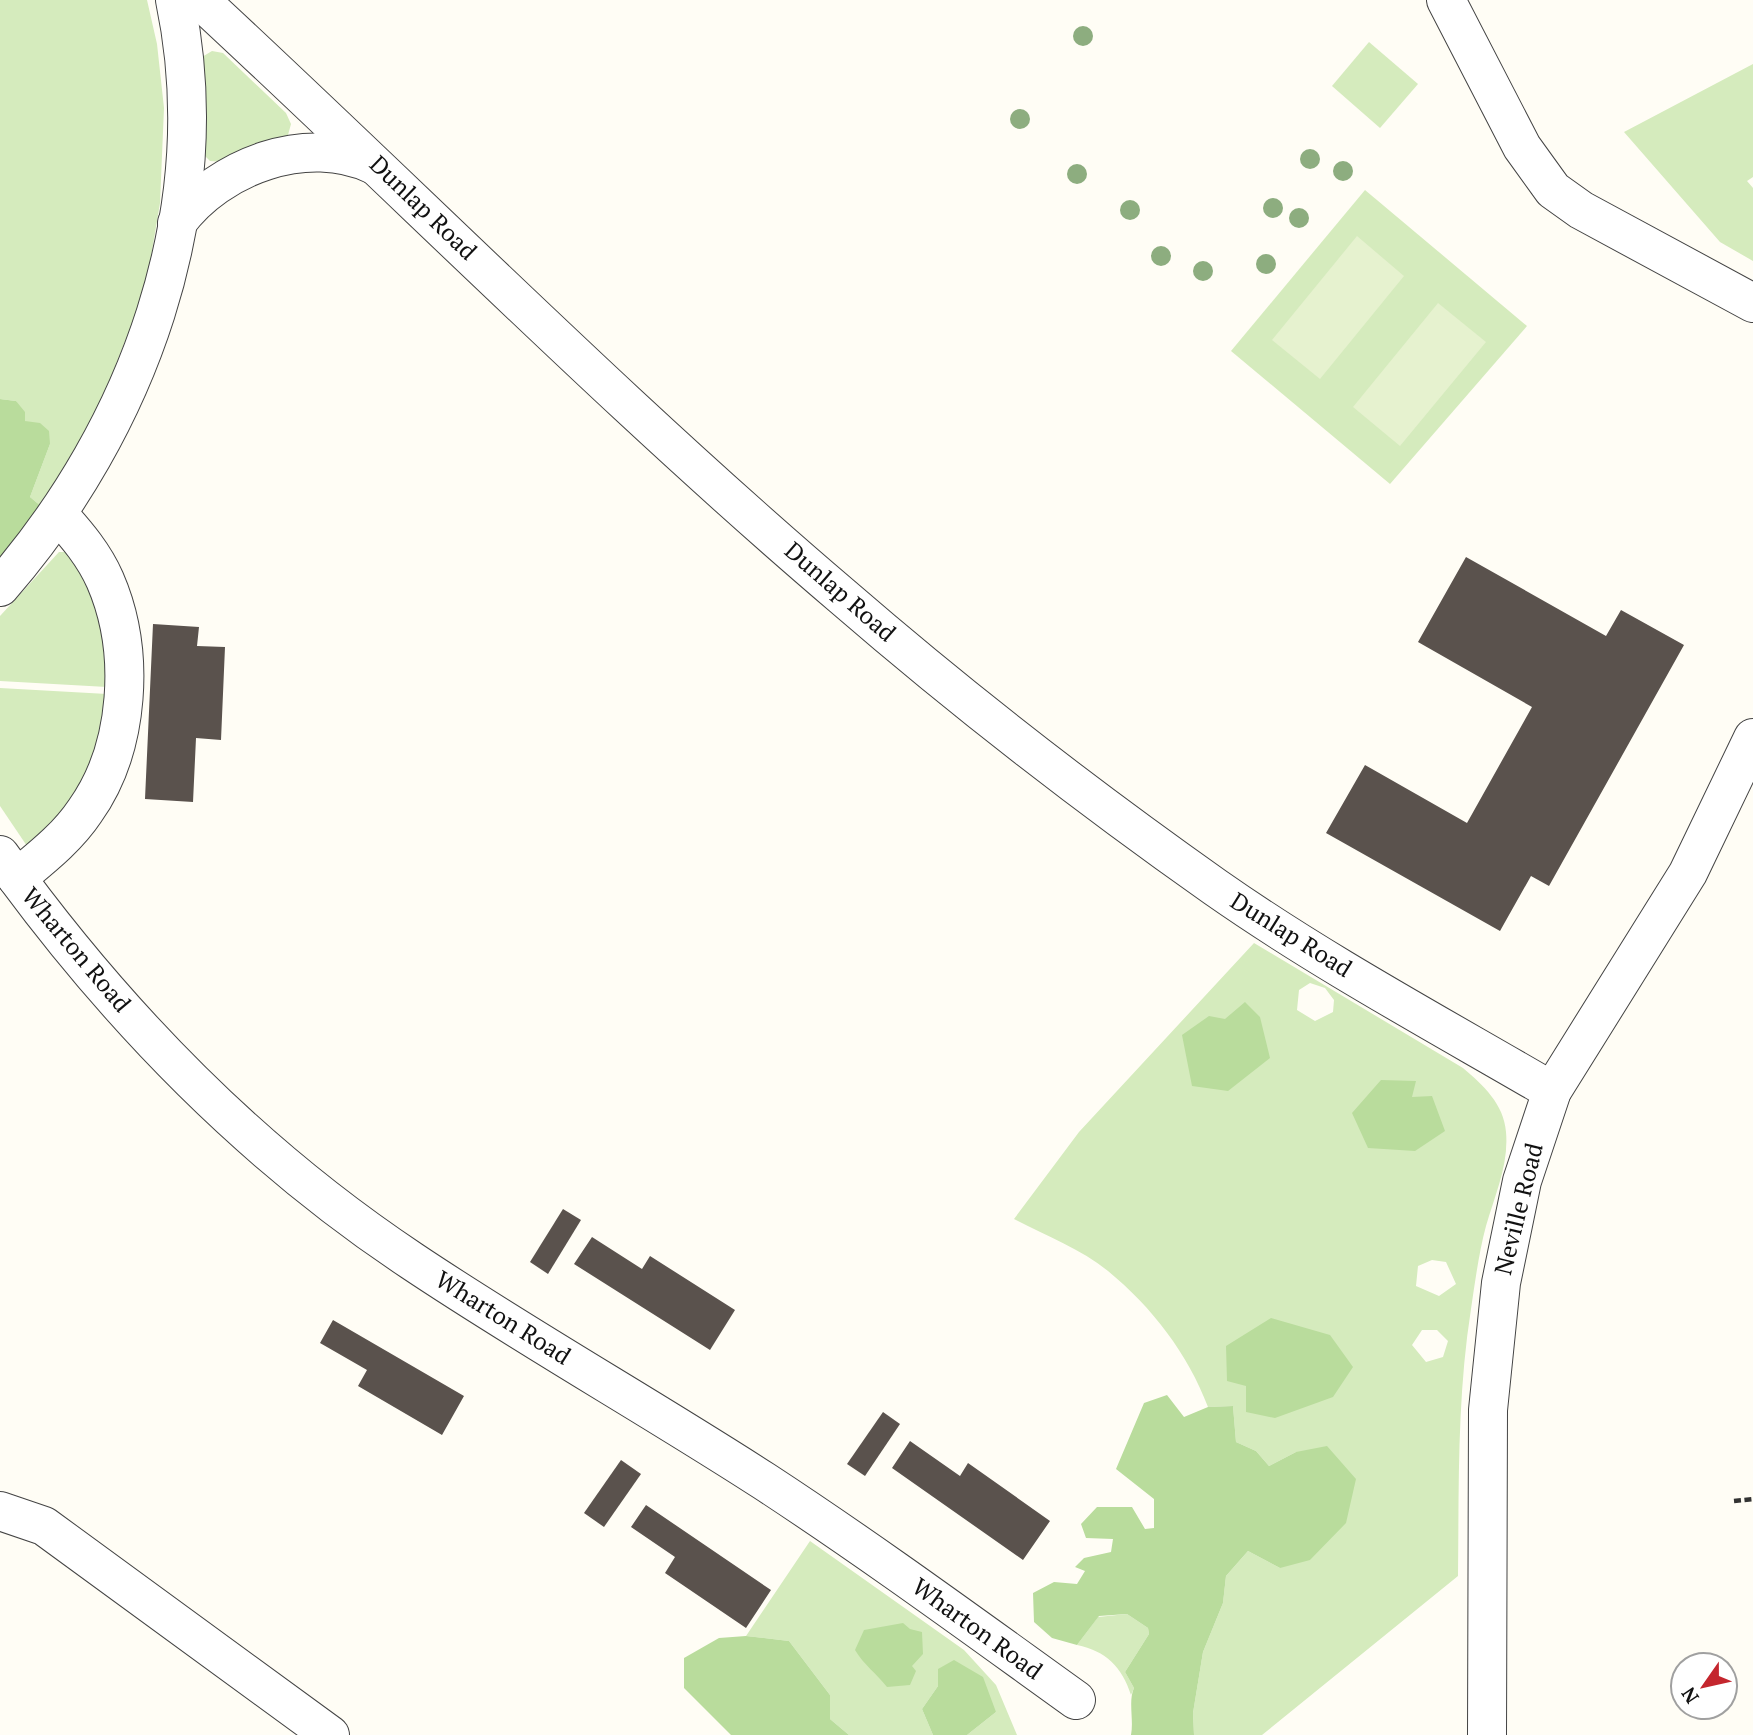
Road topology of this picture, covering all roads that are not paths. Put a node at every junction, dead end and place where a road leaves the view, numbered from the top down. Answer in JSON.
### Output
{"nodes":[{"id":1,"x":175,"y":0,"type":"edge"},
{"id":2,"x":200,"y":0,"type":"edge"},
{"id":3,"x":1446,"y":0,"type":"edge"},
{"id":4,"x":382,"y":169,"type":"junction"},
{"id":5,"x":177,"y":223,"type":"junction"},
{"id":6,"x":1753,"y":303,"type":"edge"},
{"id":7,"x":59,"y":515,"type":"junction"},
{"id":8,"x":0,"y":587,"type":"edge"},
{"id":9,"x":1753,"y":738,"type":"edge"},
{"id":10,"x":8,"y":867,"type":"edge"},
{"id":11,"x":1552,"y":1091,"type":"junction"},
{"id":12,"x":0,"y":1491,"type":"edge"},
{"id":13,"x":0,"y":1511,"type":"edge"},
{"id":14,"x":44,"y":1526,"type":"junction"},
{"id":15,"x":1076,"y":1700,"type":"dead end"},
{"id":16,"x":330,"y":1735,"type":"edge"},
{"id":17,"x":1486,"y":1735,"type":"edge"}],
"edges":[{"from":1,"to":5,"type":"street"},
{"from":2,"to":4,"type":"street","name":"Dunlap Road"},
{"from":3,"to":6,"type":"street"},
{"from":4,"to":5,"type":"street"},
{"from":4,"to":11,"type":"street","name":"Dunlap Road"},
{"from":5,"to":7,"type":"street"},
{"from":7,"to":8,"type":"street"},
{"from":7,"to":10,"type":"street"},
{"from":9,"to":11,"type":"street","name":"Neville Road"},
{"from":10,"to":15,"type":"street","name":"Wharton Road"},
{"from":11,"to":17,"type":"street","name":"Neville Road"},
{"from":12,"to":14,"type":"street"},
{"from":13,"to":14,"type":"street"},
{"from":14,"to":16,"type":"street"}]}
